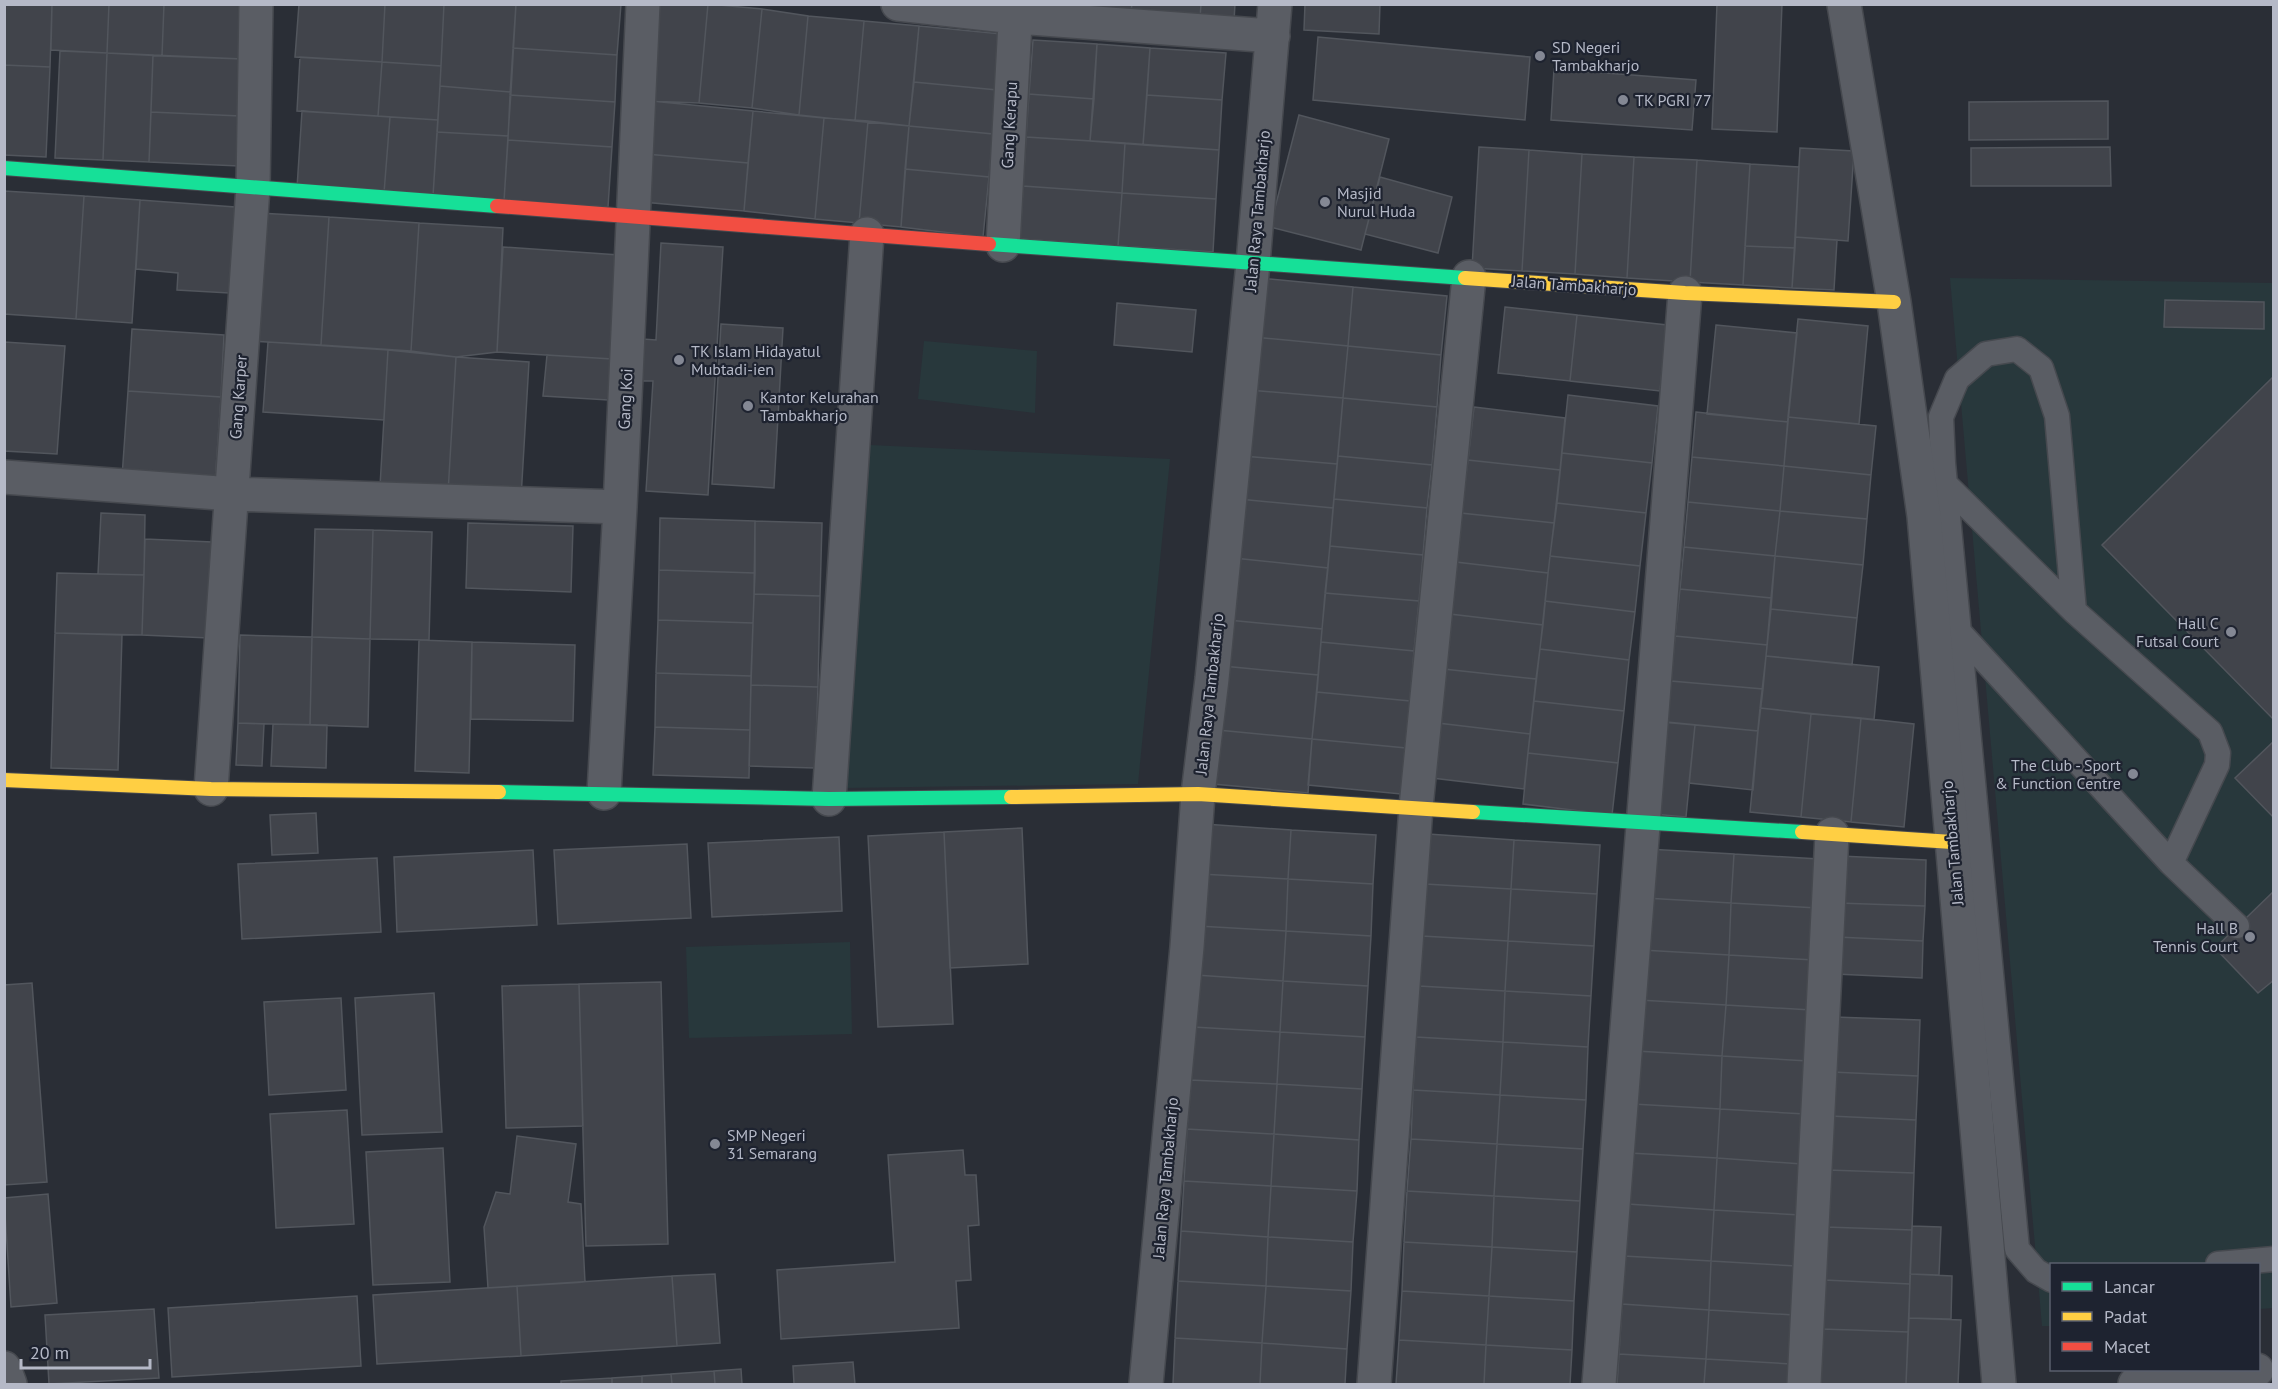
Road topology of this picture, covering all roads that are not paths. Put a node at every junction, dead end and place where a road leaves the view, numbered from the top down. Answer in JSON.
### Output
{"nodes":[{"id":1,"x":256,"y":4,"type":"edge"},
{"id":2,"x":643,"y":4,"type":"edge"},
{"id":3,"x":898,"y":4,"type":"edge"},
{"id":4,"x":1844,"y":4,"type":"edge"},
{"id":5,"x":1016,"y":11,"type":"edge"},
{"id":6,"x":1274,"y":20,"type":"edge"},
{"id":7,"x":4,"y":168,"type":"edge"},
{"id":8,"x":253,"y":187,"type":"junction"},
{"id":9,"x":633,"y":216,"type":"junction"},
{"id":10,"x":867,"y":234,"type":"junction"},
{"id":11,"x":1003,"y":245,"type":"junction"},
{"id":12,"x":1253,"y":263,"type":"junction"},
{"id":13,"x":1470,"y":277,"type":"junction"},
{"id":14,"x":1685,"y":293,"type":"junction"},
{"id":15,"x":1894,"y":302,"type":"junction"},
{"id":16,"x":4,"y":477,"type":"edge"},
{"id":17,"x":1946,"y":485,"type":"junction"},
{"id":18,"x":232,"y":494,"type":"junction"},
{"id":19,"x":620,"y":507,"type":"junction"},
{"id":20,"x":2074,"y":611,"type":"junction"},
{"id":21,"x":1959,"y":632,"type":"junction"},
{"id":22,"x":4,"y":780,"type":"edge"},
{"id":23,"x":211,"y":789,"type":"junction"},
{"id":24,"x":604,"y":793,"type":"junction"},
{"id":25,"x":1198,"y":794,"type":"junction"},
{"id":26,"x":829,"y":799,"type":"junction"},
{"id":27,"x":1416,"y":807,"type":"junction"},
{"id":28,"x":1644,"y":822,"type":"junction"},
{"id":29,"x":1832,"y":834,"type":"junction"},
{"id":30,"x":1952,"y":842,"type":"junction"},
{"id":31,"x":2171,"y":863,"type":"junction"},
{"id":32,"x":2237,"y":926,"type":"dead end"},
{"id":33,"x":2274,"y":1259,"type":"edge"},
{"id":34,"x":2229,"y":1263,"type":"edge"},
{"id":35,"x":2050,"y":1279,"type":"edge"},
{"id":36,"x":4,"y":1368,"type":"edge"},
{"id":37,"x":2249,"y":1371,"type":"edge"},
{"id":38,"x":10,"y":1384,"type":"edge"},
{"id":39,"x":1146,"y":1384,"type":"edge"},
{"id":40,"x":1374,"y":1384,"type":"edge"},
{"id":41,"x":1599,"y":1384,"type":"edge"},
{"id":42,"x":1804,"y":1384,"type":"edge"},
{"id":43,"x":1999,"y":1384,"type":"edge"},
{"id":44,"x":2135,"y":1384,"type":"edge"}],
"edges":[{"from":1,"to":8,"type":"street","name":"Gang Karper"},
{"from":2,"to":9,"type":"street","name":"Gang Koi"},
{"from":3,"to":5,"type":"street"},
{"from":4,"to":15,"type":"street","name":"Jalan Tambakharjo"},
{"from":5,"to":6,"type":"street"},
{"from":5,"to":11,"type":"street","name":"Gang Kerapu"},
{"from":6,"to":12,"type":"street","name":"Jalan Raya Tambakharjo"},
{"from":7,"to":8,"type":"street","name":"Jalan Tambakharjo"},
{"from":8,"to":9,"type":"street","name":"Jalan Tambakharjo"},
{"from":8,"to":18,"type":"street","name":"Gang Karper"},
{"from":9,"to":10,"type":"street","name":"Jalan Tambakharjo"},
{"from":9,"to":19,"type":"street","name":"Gang Koi"},
{"from":10,"to":11,"type":"street","name":"Jalan Tambakharjo"},
{"from":10,"to":26,"type":"street"},
{"from":11,"to":12,"type":"street","name":"Jalan Tambakharjo"},
{"from":12,"to":13,"type":"street","name":"Jalan Tambakharjo"},
{"from":12,"to":25,"type":"street","name":"Jalan Raya Tambakharjo"},
{"from":13,"to":14,"type":"street","name":"Jalan Tambakharjo"},
{"from":13,"to":27,"type":"street"},
{"from":14,"to":15,"type":"street","name":"Jalan Tambakharjo"},
{"from":14,"to":28,"type":"street"},
{"from":15,"to":30,"type":"street","name":"Jalan Tambakharjo"},
{"from":16,"to":18,"type":"street"},
{"from":17,"to":20,"type":"lane"},
{"from":17,"to":20,"type":"lane"},
{"from":17,"to":21,"type":"lane"},
{"from":18,"to":19,"type":"street"},
{"from":18,"to":23,"type":"street","name":"Gang Karper"},
{"from":19,"to":24,"type":"street","name":"Gang Koi"},
{"from":20,"to":31,"type":"lane"},
{"from":21,"to":31,"type":"lane"},
{"from":21,"to":35,"type":"lane"},
{"from":22,"to":23,"type":"street"},
{"from":23,"to":24,"type":"street"},
{"from":24,"to":26,"type":"street"},
{"from":25,"to":26,"type":"street"},
{"from":25,"to":27,"type":"street"},
{"from":25,"to":39,"type":"street","name":"Jalan Raya Tambakharjo"},
{"from":27,"to":28,"type":"street"},
{"from":27,"to":40,"type":"street"},
{"from":28,"to":29,"type":"street"},
{"from":28,"to":41,"type":"street"},
{"from":29,"to":30,"type":"street"},
{"from":29,"to":42,"type":"street"},
{"from":30,"to":43,"type":"street","name":"Jalan Tambakharjo"},
{"from":31,"to":32,"type":"lane"},
{"from":33,"to":34,"type":"lane"},
{"from":36,"to":38,"type":"street"},
{"from":37,"to":44,"type":"street"}]}
